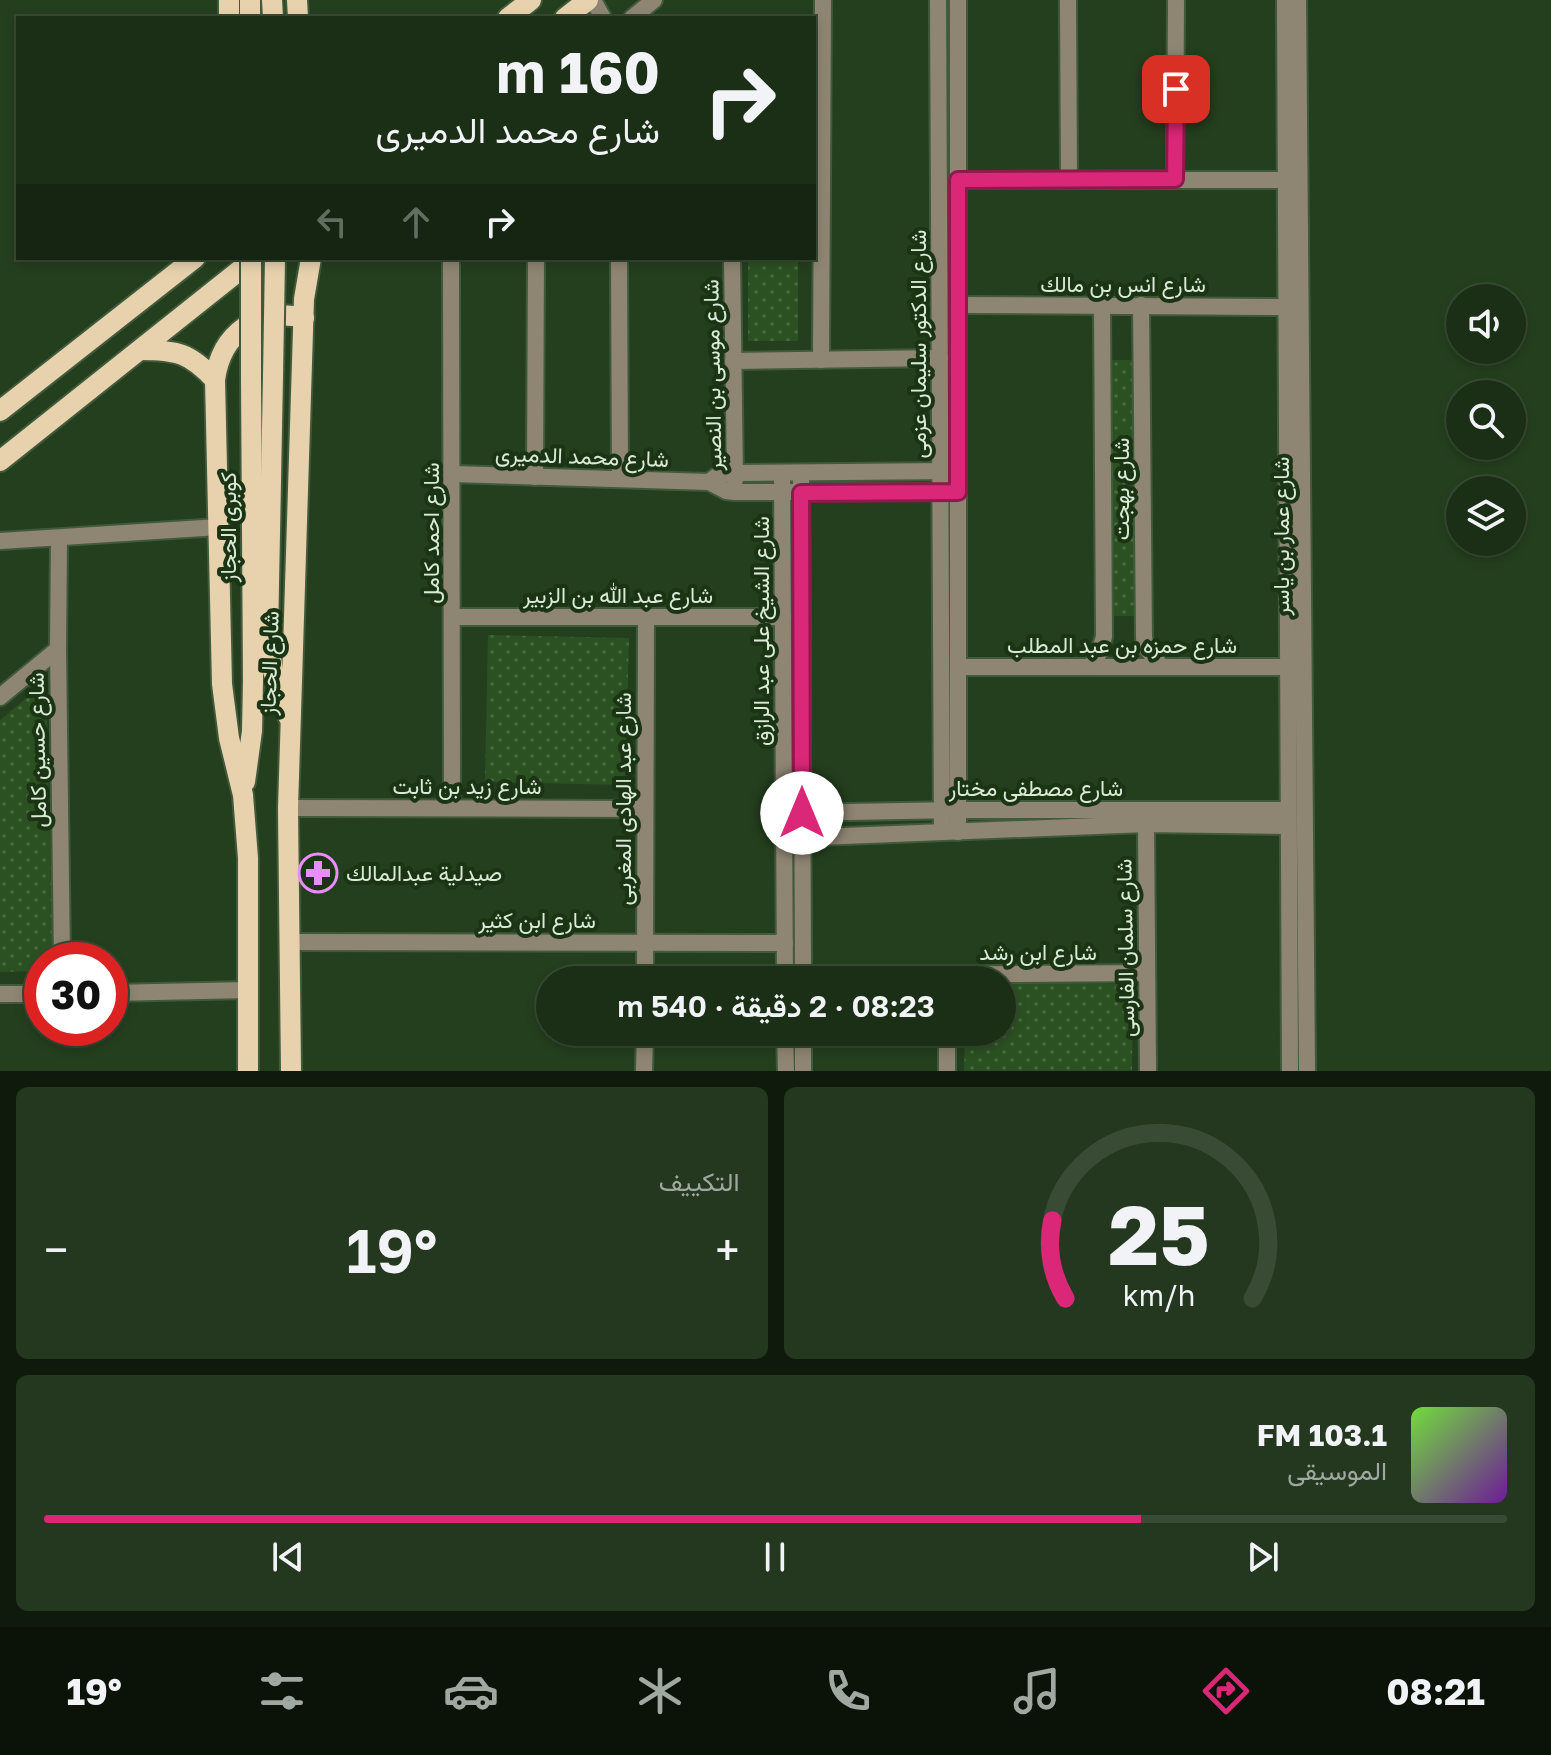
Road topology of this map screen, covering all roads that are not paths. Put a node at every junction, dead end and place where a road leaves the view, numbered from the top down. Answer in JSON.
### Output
{"nodes":[{"id":1,"x":531,"y":0,"type":"edge"},
{"id":2,"x":590,"y":0,"type":"edge"},
{"id":3,"x":654,"y":0,"type":"edge"},
{"id":4,"x":823,"y":0,"type":"edge"},
{"id":5,"x":938,"y":0,"type":"edge"},
{"id":6,"x":958,"y":0,"type":"edge"},
{"id":7,"x":1068,"y":0,"type":"edge"},
{"id":8,"x":1176,"y":0,"type":"edge"},
{"id":9,"x":1285,"y":0,"type":"edge"},
{"id":10,"x":1298,"y":0,"type":"edge"},
{"id":11,"x":511,"y":16,"type":"edge"},
{"id":12,"x":568,"y":16,"type":"edge"},
{"id":13,"x":634,"y":16,"type":"edge"},
{"id":14,"x":818,"y":92,"type":"edge"},
{"id":15,"x":1175,"y":179,"type":"junction"},
{"id":16,"x":958,"y":180,"type":"junction"},
{"id":17,"x":1069,"y":180,"type":"junction"},
{"id":18,"x":1286,"y":180,"type":"junction"},
{"id":19,"x":191,"y":260,"type":"edge"},
{"id":20,"x":251,"y":260,"type":"edge"},
{"id":21,"x":253,"y":260,"type":"edge"},
{"id":22,"x":275,"y":260,"type":"edge"},
{"id":23,"x":311,"y":260,"type":"edge"},
{"id":24,"x":451,"y":260,"type":"edge"},
{"id":25,"x":536,"y":260,"type":"edge"},
{"id":26,"x":619,"y":260,"type":"edge"},
{"id":27,"x":732,"y":260,"type":"edge"},
{"id":28,"x":958,"y":305,"type":"junction"},
{"id":29,"x":1102,"y":305,"type":"junction"},
{"id":30,"x":1141,"y":305,"type":"junction"},
{"id":31,"x":1287,"y":307,"type":"junction"},
{"id":32,"x":304,"y":318,"type":"junction"},
{"id":33,"x":141,"y":350,"type":"junction"},
{"id":34,"x":940,"y":358,"type":"junction"},
{"id":35,"x":821,"y":360,"type":"junction"},
{"id":36,"x":733,"y":361,"type":"junction"},
{"id":37,"x":215,"y":380,"type":"junction"},
{"id":38,"x":0,"y":411,"type":"edge"},
{"id":39,"x":0,"y":461,"type":"edge"},
{"id":40,"x":958,"y":471,"type":"junction"},
{"id":41,"x":940,"y":472,"type":"junction"},
{"id":42,"x":735,"y":473,"type":"junction"},
{"id":43,"x":782,"y":473,"type":"junction"},
{"id":44,"x":801,"y":473,"type":"junction"},
{"id":45,"x":453,"y":474,"type":"junction"},
{"id":46,"x":535,"y":477,"type":"junction"},
{"id":47,"x":620,"y":479,"type":"junction"},
{"id":48,"x":709,"y":482,"type":"junction"},
{"id":49,"x":735,"y":492,"type":"junction"},
{"id":50,"x":941,"y":492,"type":"junction"},
{"id":51,"x":958,"y":492,"type":"junction"},
{"id":52,"x":782,"y":493,"type":"junction"},
{"id":53,"x":801,"y":493,"type":"junction"},
{"id":54,"x":219,"y":527,"type":"junction"},
{"id":55,"x":59,"y":539,"type":"junction"},
{"id":56,"x":0,"y":541,"type":"edge"},
{"id":57,"x":453,"y":617,"type":"junction"},
{"id":58,"x":646,"y":617,"type":"junction"},
{"id":59,"x":783,"y":617,"type":"junction"},
{"id":60,"x":58,"y":649,"type":"junction"},
{"id":61,"x":1161,"y":666,"type":"junction"},
{"id":62,"x":958,"y":667,"type":"junction"},
{"id":63,"x":1090,"y":667,"type":"junction"},
{"id":64,"x":1286,"y":667,"type":"junction"},
{"id":65,"x":0,"y":697,"type":"edge"},
{"id":66,"x":291,"y":724,"type":"junction"},
{"id":67,"x":243,"y":795,"type":"junction"},
{"id":68,"x":288,"y":808,"type":"junction"},
{"id":69,"x":452,"y":808,"type":"junction"},
{"id":70,"x":645,"y":809,"type":"junction"},
{"id":71,"x":950,"y":810,"type":"junction"},
{"id":72,"x":784,"y":813,"type":"junction"},
{"id":73,"x":802,"y":813,"type":"junction"},
{"id":74,"x":1288,"y":818,"type":"junction"},
{"id":75,"x":1146,"y":824,"type":"junction"},
{"id":76,"x":950,"y":832,"type":"junction"},
{"id":77,"x":784,"y":838,"type":"junction"},
{"id":78,"x":803,"y":838,"type":"junction"},
{"id":79,"x":62,"y":942,"type":"edge"},
{"id":80,"x":289,"y":942,"type":"junction"},
{"id":81,"x":645,"y":942,"type":"junction"},
{"id":82,"x":785,"y":943,"type":"junction"},
{"id":83,"x":645,"y":966,"type":"edge"},
{"id":84,"x":785,"y":966,"type":"edge"},
{"id":85,"x":803,"y":966,"type":"edge"},
{"id":86,"x":1147,"y":973,"type":"junction"},
{"id":87,"x":1016,"y":976,"type":"edge"},
{"id":88,"x":248,"y":990,"type":"junction"},
{"id":89,"x":128,"y":993,"type":"edge"},
{"id":90,"x":0,"y":994,"type":"edge"},
{"id":91,"x":24,"y":994,"type":"edge"},
{"id":92,"x":645,"y":1046,"type":"edge"},
{"id":93,"x":785,"y":1046,"type":"edge"},
{"id":94,"x":803,"y":1046,"type":"edge"},
{"id":95,"x":947,"y":1046,"type":"edge"},
{"id":96,"x":248,"y":1071,"type":"edge"},
{"id":97,"x":291,"y":1071,"type":"edge"},
{"id":98,"x":644,"y":1071,"type":"edge"},
{"id":99,"x":786,"y":1071,"type":"edge"},
{"id":100,"x":803,"y":1071,"type":"edge"},
{"id":101,"x":947,"y":1071,"type":"edge"},
{"id":102,"x":1148,"y":1071,"type":"edge"},
{"id":103,"x":1290,"y":1071,"type":"edge"},
{"id":104,"x":1307,"y":1071,"type":"edge"}],
"edges":[{"from":1,"to":11,"type":"main road"},
{"from":2,"to":12,"type":"main road"},
{"from":3,"to":13,"type":"street"},
{"from":4,"to":14,"type":"street"},
{"from":5,"to":34,"type":"street","name":"شارع الدكتور سليمان عزمى"},
{"from":6,"to":16,"type":"street","name":"شارع الدكتور سليمان عزمى"},
{"from":7,"to":17,"type":"street"},
{"from":8,"to":15,"type":"street"},
{"from":9,"to":18,"type":"street","name":"شارع عمار بن ياسر"},
{"from":10,"to":104,"type":"street","name":"شارع عمار بن ياسر"},
{"from":14,"to":35,"type":"street"},
{"from":15,"to":17,"type":"street"},
{"from":15,"to":18,"type":"street"},
{"from":16,"to":17,"type":"street"},
{"from":16,"to":28,"type":"street","name":"شارع الدكتور سليمان عزمى"},
{"from":18,"to":31,"type":"street","name":"شارع عمار بن ياسر"},
{"from":19,"to":38,"type":"main road"},
{"from":20,"to":33,"type":"main road"},
{"from":21,"to":67,"type":"main road","name":"كوبرى الحجاز","bridge":true},
{"from":22,"to":66,"type":"main road","name":"كوبرى الحجاز","bridge":true},
{"from":23,"to":32,"type":"main road","name":"شارع الحجاز"},
{"from":24,"to":45,"type":"street","name":"شارع احمد كامل"},
{"from":25,"to":46,"type":"street"},
{"from":26,"to":47,"type":"street"},
{"from":27,"to":36,"type":"street","name":"شارع موسى بن النصير"},
{"from":28,"to":29,"type":"street","name":"شارع انس بن مالك"},
{"from":28,"to":40,"type":"street","name":"شارع الدكتور سليمان عزمى"},
{"from":29,"to":30,"type":"street","name":"شارع انس بن مالك"},
{"from":29,"to":63,"type":"street","name":"شارع بهجت"},
{"from":30,"to":31,"type":"street","name":"شارع انس بن مالك"},
{"from":30,"to":61,"type":"street","name":"شارع بهجت"},
{"from":31,"to":64,"type":"street","name":"شارع عمار بن ياسر"},
{"from":32,"to":37,"type":"main road"},
{"from":32,"to":66,"type":"main road","name":"شارع الحجاز"},
{"from":33,"to":37,"type":"main road"},
{"from":33,"to":39,"type":"main road"},
{"from":34,"to":35,"type":"street"},
{"from":34,"to":41,"type":"street","name":"شارع الدكتور سليمان عزمى"},
{"from":35,"to":36,"type":"street"},
{"from":36,"to":42,"type":"street","name":"شارع موسى بن النصير"},
{"from":37,"to":54,"type":"main road","name":"شارع الحجاز"},
{"from":40,"to":41,"type":"street","name":"شارع محمد الدميرى"},
{"from":40,"to":51,"type":"street","name":"شارع الدكتور سليمان عزمى"},
{"from":41,"to":44,"type":"street","name":"شارع محمد الدميرى"},
{"from":41,"to":50,"type":"street","name":"شارع الدكتور سليمان عزمى"},
{"from":42,"to":43,"type":"street","name":"شارع محمد الدميرى"},
{"from":42,"to":48,"type":"street","name":"شارع محمد الدميرى"},
{"from":42,"to":49,"type":"street","name":"شارع موسى بن النصير"},
{"from":43,"to":44,"type":"street","name":"شارع محمد الدميرى"},
{"from":43,"to":52,"type":"street","name":"شارع الشيخ على عبد الرازق"},
{"from":44,"to":53,"type":"street","name":"شارع الشيخ على عبد الرازق"},
{"from":45,"to":46,"type":"street","name":"شارع محمد الدميرى"},
{"from":45,"to":57,"type":"street","name":"شارع احمد كامل"},
{"from":46,"to":47,"type":"street","name":"شارع محمد الدميرى"},
{"from":47,"to":48,"type":"street","name":"شارع محمد الدميرى"},
{"from":48,"to":49,"type":"street","name":"شارع محمد الدميرى"},
{"from":49,"to":52,"type":"street","name":"شارع محمد الدميرى"},
{"from":50,"to":51,"type":"street","name":"شارع محمد الدميرى"},
{"from":50,"to":53,"type":"street","name":"شارع محمد الدميرى"},
{"from":50,"to":71,"type":"street","name":"شارع الدكتور سليمان عزمى"},
{"from":51,"to":62,"type":"street","name":"شارع الدكتور سليمان عزمى"},
{"from":52,"to":53,"type":"street","name":"شارع محمد الدميرى"},
{"from":52,"to":59,"type":"street","name":"شارع الشيخ على عبد الرازق"},
{"from":53,"to":73,"type":"street","name":"شارع الشيخ على عبد الرازق"},
{"from":54,"to":55,"type":"street"},
{"from":54,"to":67,"type":"main road","name":"شارع الحجاز"},
{"from":55,"to":56,"type":"street"},
{"from":55,"to":60,"type":"street","name":"شارع حسين كامل"},
{"from":57,"to":58,"type":"street","name":"شارع عبد الله بن الزبير"},
{"from":57,"to":69,"type":"street","name":"شارع احمد كامل"},
{"from":58,"to":59,"type":"street","name":"شارع عبد الله بن الزبير"},
{"from":58,"to":70,"type":"street","name":"شارع عبد الهادى المغربى"},
{"from":59,"to":72,"type":"street","name":"شارع الشيخ على عبد الرازق"},
{"from":60,"to":65,"type":"street"},
{"from":60,"to":79,"type":"street","name":"شارع حسين كامل"},
{"from":61,"to":63,"type":"street","name":"شارع حمزه بن عبد المطلب"},
{"from":61,"to":64,"type":"street","name":"شارع حمزه بن عبد المطلب"},
{"from":62,"to":63,"type":"street","name":"شارع حمزه بن عبد المطلب"},
{"from":62,"to":71,"type":"street","name":"شارع الدكتور سليمان عزمى"},
{"from":64,"to":74,"type":"street","name":"شارع عمار بن ياسر"},
{"from":66,"to":68,"type":"main road","name":"شارع الحجاز"},
{"from":67,"to":88,"type":"main road","name":"شارع الحجاز"},
{"from":68,"to":69,"type":"street","name":"شارع زيد بن ثابت"},
{"from":68,"to":80,"type":"main road","name":"شارع الحجاز"},
{"from":69,"to":70,"type":"street","name":"شارع زيد بن ثابت"},
{"from":70,"to":81,"type":"street","name":"شارع عبد الهادى المغربى"},
{"from":71,"to":73,"type":"street","name":"شارع مصطفى مختار"},
{"from":71,"to":74,"type":"street","name":"شارع مصطفى مختار"},
{"from":71,"to":76,"type":"street","name":"شارع الدكتور سليمان عزمى"},
{"from":72,"to":73,"type":"street","name":"شارع مصطفى مختار"},
{"from":72,"to":77,"type":"street","name":"شارع الشيخ على عبد الرازق"},
{"from":73,"to":78,"type":"street","name":"شارع الشيخ على عبد الرازق"},
{"from":74,"to":75,"type":"street","name":"شارع مصطفى مختار"},
{"from":74,"to":103,"type":"street","name":"شارع عمار بن ياسر"},
{"from":75,"to":76,"type":"street","name":"شارع مصطفى مختار"},
{"from":75,"to":86,"type":"street","name":"شارع سلمان الفارسى"},
{"from":76,"to":78,"type":"street","name":"شارع مصطفى مختار"},
{"from":77,"to":78,"type":"street","name":"شارع مصطفى مختار"},
{"from":77,"to":82,"type":"street","name":"شارع الشيخ على عبد الرازق"},
{"from":78,"to":85,"type":"street","name":"شارع الشيخ على عبد الرازق"},
{"from":80,"to":81,"type":"street","name":"شارع ابن كثير"},
{"from":80,"to":97,"type":"main road","name":"شارع الحجاز"},
{"from":81,"to":82,"type":"street","name":"شارع ابن كثير"},
{"from":81,"to":83,"type":"street","name":"شارع عبد الهادى المغربى"},
{"from":82,"to":84,"type":"street","name":"شارع الشيخ على عبد الرازق"},
{"from":86,"to":87,"type":"street","name":"شارع ابن رشد"},
{"from":86,"to":102,"type":"street","name":"شارع سلمان الفارسى"},
{"from":88,"to":89,"type":"street"},
{"from":88,"to":96,"type":"main road","name":"شارع الحجاز"},
{"from":90,"to":91,"type":"street"},
{"from":92,"to":98,"type":"street"},
{"from":93,"to":99,"type":"street"},
{"from":94,"to":100,"type":"street"},
{"from":95,"to":101,"type":"street"}]}
